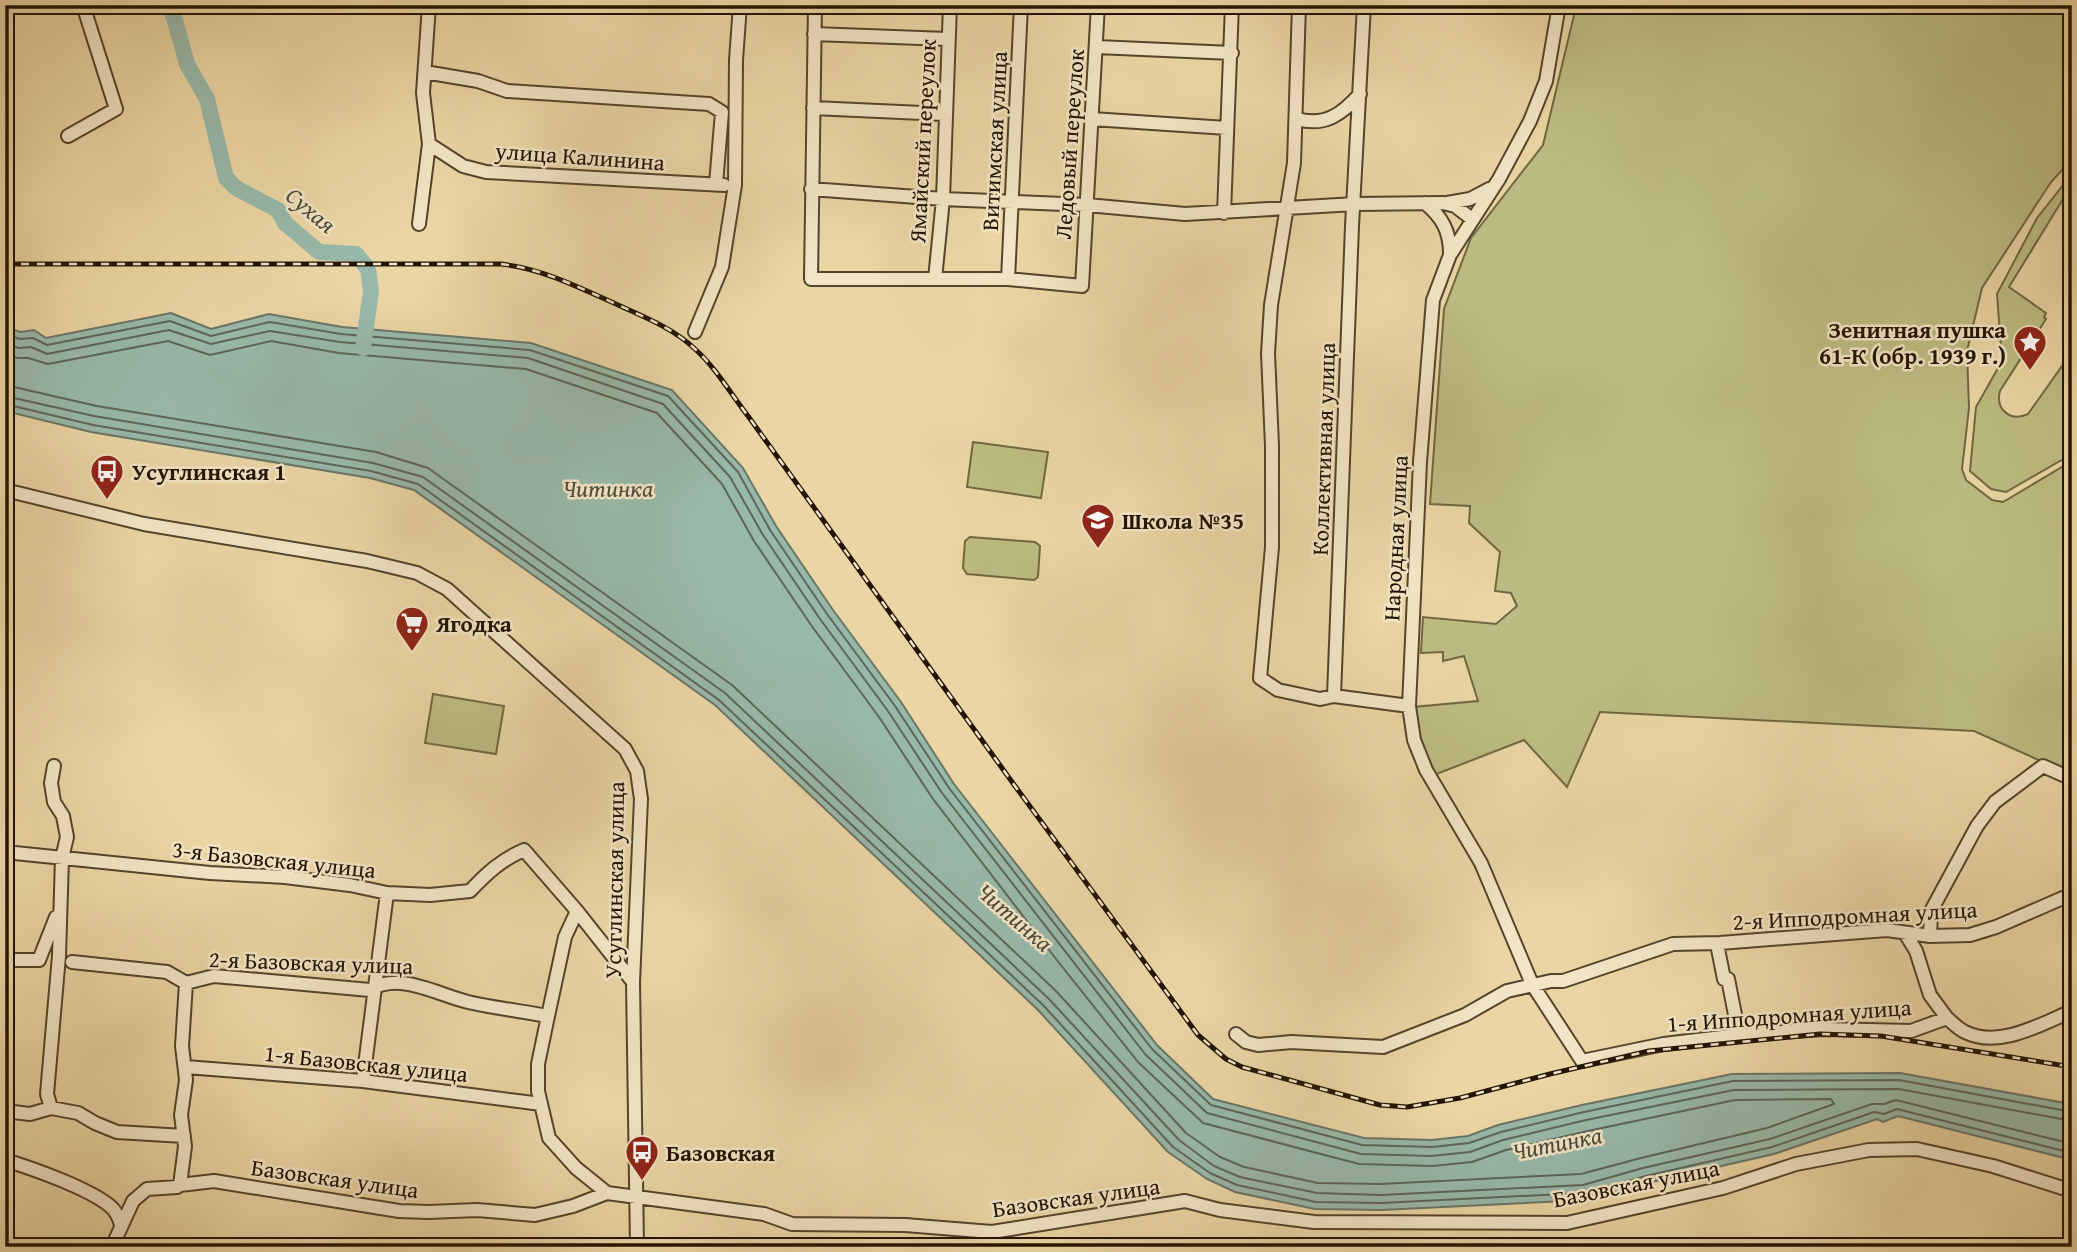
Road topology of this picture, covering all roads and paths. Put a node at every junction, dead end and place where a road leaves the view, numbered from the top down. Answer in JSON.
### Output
{"nodes":[{"id":1,"x":83,"y":5,"type":"edge"},
{"id":2,"x":429,"y":5,"type":"edge"},
{"id":3,"x":740,"y":5,"type":"edge"},
{"id":4,"x":816,"y":5,"type":"edge"},
{"id":5,"x":950,"y":5,"type":"edge"},
{"id":6,"x":1021,"y":5,"type":"edge"},
{"id":7,"x":1098,"y":5,"type":"edge"},
{"id":8,"x":1232,"y":5,"type":"edge"},
{"id":9,"x":1299,"y":5,"type":"edge"},
{"id":10,"x":1364,"y":5,"type":"edge"},
{"id":11,"x":1559,"y":5,"type":"edge"},
{"id":12,"x":814,"y":34,"type":"junction"},
{"id":13,"x":947,"y":39,"type":"junction"},
{"id":14,"x":1097,"y":47,"type":"junction"},
{"id":15,"x":1232,"y":52,"type":"junction"},
{"id":16,"x":425,"y":72,"type":"junction"},
{"id":17,"x":1360,"y":94,"type":"junction"},
{"id":18,"x":813,"y":108,"type":"junction"},
{"id":19,"x":944,"y":114,"type":"junction"},
{"id":20,"x":1092,"y":118,"type":"junction"},
{"id":21,"x":1297,"y":120,"type":"junction"},
{"id":22,"x":1227,"y":128,"type":"junction"},
{"id":23,"x":68,"y":136,"type":"dead end"},
{"id":24,"x":429,"y":144,"type":"junction"},
{"id":25,"x":716,"y":184,"type":"junction"},
{"id":26,"x":735,"y":185,"type":"junction"},
{"id":27,"x":1495,"y":185,"type":"junction"},
{"id":28,"x":811,"y":190,"type":"junction"},
{"id":29,"x":943,"y":199,"type":"junction"},
{"id":30,"x":1013,"y":202,"type":"junction"},
{"id":31,"x":1425,"y":203,"type":"junction"},
{"id":32,"x":1443,"y":203,"type":"junction"},
{"id":33,"x":1355,"y":204,"type":"junction"},
{"id":34,"x":1087,"y":205,"type":"junction"},
{"id":35,"x":1285,"y":208,"type":"junction"},
{"id":36,"x":1224,"y":213,"type":"junction"},
{"id":37,"x":1472,"y":219,"type":"junction"},
{"id":38,"x":419,"y":224,"type":"dead end"},
{"id":39,"x":1450,"y":255,"type":"junction"},
{"id":40,"x":935,"y":279,"type":"junction"},
{"id":41,"x":1008,"y":279,"type":"junction"},
{"id":42,"x":695,"y":332,"type":"dead end"},
{"id":43,"x":5,"y":490,"type":"edge"},
{"id":44,"x":1334,"y":696,"type":"junction"},
{"id":45,"x":1409,"y":706,"type":"junction"},
{"id":46,"x":54,"y":766,"type":"dead end"},
{"id":47,"x":2072,"y":779,"type":"edge"},
{"id":48,"x":524,"y":850,"type":"joint"},
{"id":49,"x":5,"y":852,"type":"edge"},
{"id":50,"x":62,"y":858,"type":"junction"},
{"id":51,"x":387,"y":893,"type":"junction"},
{"id":52,"x":2072,"y":894,"type":"edge"},
{"id":53,"x":59,"y":909,"type":"junction"},
{"id":54,"x":577,"y":911,"type":"junction"},
{"id":55,"x":1905,"y":933,"type":"junction"},
{"id":56,"x":1930,"y":936,"type":"junction"},
{"id":57,"x":1717,"y":944,"type":"junction"},
{"id":58,"x":5,"y":960,"type":"edge"},
{"id":59,"x":72,"y":962,"type":"dead end"},
{"id":60,"x":634,"y":982,"type":"junction"},
{"id":61,"x":186,"y":983,"type":"junction"},
{"id":62,"x":1532,"y":985,"type":"junction"},
{"id":63,"x":375,"y":986,"type":"junction"},
{"id":64,"x":2072,"y":1011,"type":"edge"},
{"id":65,"x":548,"y":1016,"type":"junction"},
{"id":66,"x":1947,"y":1018,"type":"junction"},
{"id":67,"x":1236,"y":1034,"type":"dead end"},
{"id":68,"x":1739,"y":1035,"type":"junction"},
{"id":69,"x":1582,"y":1061,"type":"joint"},
{"id":70,"x":186,"y":1067,"type":"junction"},
{"id":71,"x":363,"y":1081,"type":"junction"},
{"id":72,"x":541,"y":1104,"type":"junction"},
{"id":73,"x":51,"y":1108,"type":"junction"},
{"id":74,"x":5,"y":1111,"type":"edge"},
{"id":75,"x":184,"y":1136,"type":"junction"},
{"id":76,"x":5,"y":1160,"type":"edge"},
{"id":77,"x":174,"y":1186,"type":"junction"},
{"id":78,"x":2072,"y":1191,"type":"edge"},
{"id":79,"x":607,"y":1193,"type":"junction"},
{"id":80,"x":636,"y":1197,"type":"junction"},
{"id":81,"x":121,"y":1225,"type":"junction"},
{"id":82,"x":112,"y":1247,"type":"edge"},
{"id":83,"x":637,"y":1247,"type":"edge"}],
"edges":[{"from":1,"to":23,"type":"street"},
{"from":2,"to":16,"type":"street"},
{"from":3,"to":26,"type":"street"},
{"from":4,"to":12,"type":"street"},
{"from":5,"to":13,"type":"street","name":"Ямайский переулок"},
{"from":6,"to":30,"type":"street","name":"Витимская улица"},
{"from":7,"to":14,"type":"street","name":"Ледовый переулок"},
{"from":8,"to":15,"type":"street"},
{"from":9,"to":21,"type":"street"},
{"from":10,"to":17,"type":"street","name":"Коллективная улица"},
{"from":11,"to":27,"type":"street","name":"Народная улица"},
{"from":12,"to":13,"type":"street"},
{"from":12,"to":18,"type":"street"},
{"from":13,"to":19,"type":"street","name":"Ямайский переулок"},
{"from":14,"to":15,"type":"street"},
{"from":14,"to":20,"type":"street","name":"Ледовый переулок"},
{"from":15,"to":22,"type":"street"},
{"from":16,"to":24,"type":"street"},
{"from":16,"to":25,"type":"street"},
{"from":17,"to":21,"type":"street"},
{"from":17,"to":33,"type":"street","name":"Коллективная улица"},
{"from":18,"to":19,"type":"street"},
{"from":18,"to":28,"type":"street"},
{"from":19,"to":29,"type":"street","name":"Ямайский переулок"},
{"from":20,"to":22,"type":"street"},
{"from":20,"to":34,"type":"street","name":"Ледовый переулок"},
{"from":21,"to":35,"type":"street"},
{"from":22,"to":36,"type":"street"},
{"from":24,"to":25,"type":"street","name":"улица Калинина"},
{"from":24,"to":38,"type":"street"},
{"from":25,"to":26,"type":"street","name":"улица Калинина"},
{"from":26,"to":42,"type":"street"},
{"from":27,"to":32,"type":"street"},
{"from":27,"to":37,"type":"street","name":"Народная улица"},
{"from":28,"to":29,"type":"street"},
{"from":28,"to":40,"type":"street"},
{"from":29,"to":30,"type":"street"},
{"from":29,"to":40,"type":"street","name":"Ямайский переулок"},
{"from":30,"to":34,"type":"street"},
{"from":30,"to":41,"type":"street","name":"Витимская улица"},
{"from":31,"to":32,"type":"street"},
{"from":31,"to":33,"type":"street"},
{"from":31,"to":39,"type":"street"},
{"from":32,"to":37,"type":"street"},
{"from":33,"to":35,"type":"street"},
{"from":33,"to":44,"type":"street","name":"Коллективная улица"},
{"from":34,"to":36,"type":"street"},
{"from":34,"to":41,"type":"street","name":"Ледовый переулок"},
{"from":35,"to":36,"type":"street"},
{"from":35,"to":44,"type":"street"},
{"from":37,"to":39,"type":"street","name":"Народная улица"},
{"from":39,"to":45,"type":"street","name":"Народная улица"},
{"from":40,"to":41,"type":"street"},
{"from":43,"to":60,"type":"street","name":"Усуглинская улица"},
{"from":44,"to":45,"type":"street"},
{"from":45,"to":62,"type":"street","name":"Народная улица"},
{"from":46,"to":50,"type":"street"},
{"from":47,"to":56,"type":"street"},
{"from":48,"to":51,"type":"street","name":"3-я Базовская улица"},
{"from":48,"to":54,"type":"street","name":"Усуглинская улица"},
{"from":49,"to":50,"type":"street","name":"3-я Базовская улица"},
{"from":50,"to":51,"type":"street","name":"3-я Базовская улица"},
{"from":50,"to":53,"type":"street"},
{"from":51,"to":63,"type":"street"},
{"from":52,"to":56,"type":"street","name":"2-я Ипподромная улица"},
{"from":53,"to":58,"type":"street"},
{"from":53,"to":73,"type":"street"},
{"from":54,"to":60,"type":"street","name":"Усуглинская улица"},
{"from":54,"to":65,"type":"street"},
{"from":55,"to":56,"type":"street","name":"2-я Ипподромная улица"},
{"from":55,"to":57,"type":"street","name":"2-я Ипподромная улица"},
{"from":55,"to":66,"type":"street"},
{"from":57,"to":62,"type":"street","name":"2-я Ипподромная улица"},
{"from":57,"to":68,"type":"street"},
{"from":59,"to":61,"type":"street","name":"2-я Базовская улица"},
{"from":60,"to":80,"type":"street","name":"Усуглинская улица"},
{"from":61,"to":63,"type":"street","name":"2-я Базовская улица"},
{"from":61,"to":70,"type":"street"},
{"from":62,"to":67,"type":"street","name":"2-я Ипподромная улица"},
{"from":62,"to":69,"type":"street","name":"Народная улица"},
{"from":63,"to":65,"type":"street","name":"2-я Базовская улица"},
{"from":63,"to":71,"type":"street"},
{"from":64,"to":66,"type":"street"},
{"from":65,"to":72,"type":"street"},
{"from":66,"to":68,"type":"street","name":"1-я Ипподромная улица"},
{"from":68,"to":69,"type":"street","name":"1-я Ипподромная улица"},
{"from":70,"to":71,"type":"street","name":"1-я Базовская улица"},
{"from":70,"to":75,"type":"street"},
{"from":71,"to":72,"type":"street","name":"1-я Базовская улица"},
{"from":72,"to":79,"type":"street"},
{"from":73,"to":74,"type":"street"},
{"from":73,"to":75,"type":"street"},
{"from":75,"to":77,"type":"street"},
{"from":76,"to":81,"type":"street"},
{"from":77,"to":79,"type":"street","name":"Базовская улица"},
{"from":77,"to":81,"type":"street","name":"Базовская улица"},
{"from":78,"to":80,"type":"street","name":"Базовская улица"},
{"from":79,"to":80,"type":"street","name":"Базовская улица"},
{"from":80,"to":83,"type":"street","name":"Усуглинская улица"},
{"from":81,"to":82,"type":"street","name":"Базовская улица"}]}
